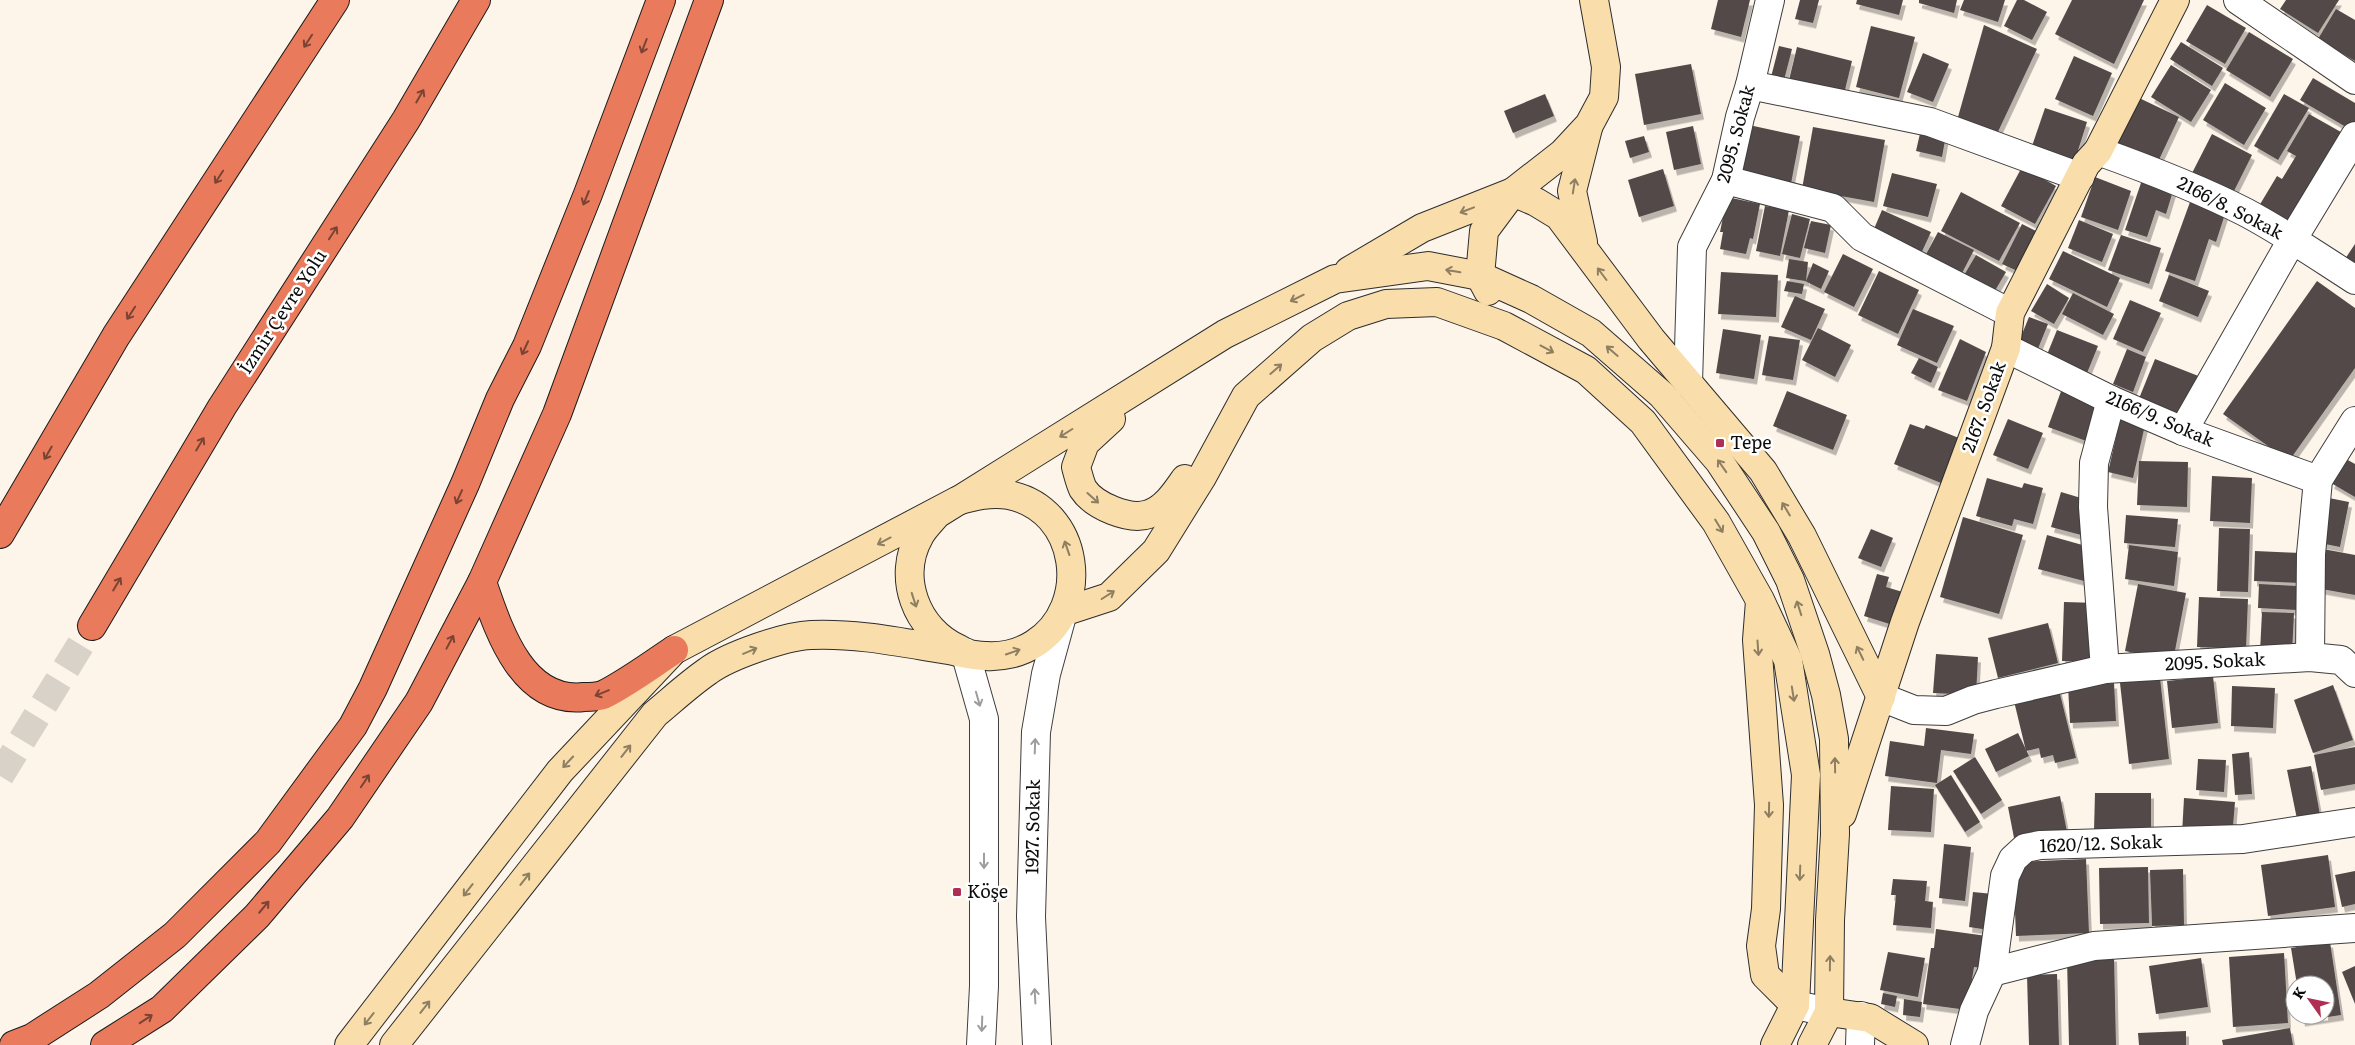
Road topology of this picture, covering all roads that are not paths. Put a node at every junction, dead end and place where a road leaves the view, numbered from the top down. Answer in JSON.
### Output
{"nodes":[{"id":1,"x":334,"y":0,"type":"edge"},
{"id":2,"x":476,"y":0,"type":"edge"},
{"id":3,"x":661,"y":0,"type":"edge"},
{"id":4,"x":709,"y":0,"type":"edge"},
{"id":5,"x":1594,"y":0,"type":"edge"},
{"id":6,"x":1770,"y":0,"type":"edge"},
{"id":7,"x":2175,"y":0,"type":"edge"},
{"id":8,"x":2238,"y":0,"type":"edge"},
{"id":9,"x":2355,"y":80,"type":"edge"},
{"id":10,"x":1750,"y":85,"type":"junction"},
{"id":11,"x":1589,"y":125,"type":"junction"},
{"id":12,"x":2355,"y":136,"type":"edge"},
{"id":13,"x":2098,"y":151,"type":"junction"},
{"id":14,"x":2080,"y":177,"type":"junction"},
{"id":15,"x":1726,"y":180,"type":"junction"},
{"id":16,"x":1513,"y":192,"type":"junction"},
{"id":17,"x":2292,"y":240,"type":"junction"},
{"id":18,"x":1584,"y":251,"type":"junction"},
{"id":19,"x":1480,"y":276,"type":"junction"},
{"id":20,"x":1335,"y":279,"type":"junction"},
{"id":21,"x":2355,"y":280,"type":"edge"},
{"id":22,"x":1620,"y":298,"type":"junction"},
{"id":23,"x":2010,"y":313,"type":"junction"},
{"id":24,"x":1504,"y":326,"type":"junction"},
{"id":25,"x":2006,"y":348,"type":"junction"},
{"id":26,"x":1152,"y":380,"type":"junction"},
{"id":27,"x":1688,"y":383,"type":"junction"},
{"id":28,"x":1662,"y":395,"type":"junction"},
{"id":29,"x":1246,"y":396,"type":"junction"},
{"id":30,"x":2111,"y":400,"type":"junction"},
{"id":31,"x":2355,"y":421,"type":"edge"},
{"id":32,"x":2183,"y":431,"type":"junction"},
{"id":33,"x":2318,"y":480,"type":"junction"},
{"id":34,"x":957,"y":501,"type":"junction"},
{"id":35,"x":0,"y":534,"type":"edge"},
{"id":36,"x":482,"y":582,"type":"junction"},
{"id":37,"x":1760,"y":600,"type":"junction"},
{"id":38,"x":1063,"y":612,"type":"junction"},
{"id":39,"x":92,"y":626,"type":"tunnel mouth"},
{"id":40,"x":674,"y":650,"type":"junction"},
{"id":41,"x":965,"y":652,"type":"junction"},
{"id":42,"x":2310,"y":657,"type":"junction"},
{"id":43,"x":2105,"y":669,"type":"junction"},
{"id":44,"x":2355,"y":673,"type":"edge"},
{"id":45,"x":1881,"y":697,"type":"junction"},
{"id":46,"x":2355,"y":822,"type":"edge"},
{"id":47,"x":1835,"y":834,"type":"junction"},
{"id":48,"x":2355,"y":928,"type":"edge"},
{"id":49,"x":1992,"y":972,"type":"junction"},
{"id":50,"x":1795,"y":1005,"type":"junction"},
{"id":51,"x":1829,"y":1012,"type":"junction"},
{"id":52,"x":1861,"y":1016,"type":"junction"},
{"id":53,"x":14,"y":1045,"type":"edge"},
{"id":54,"x":105,"y":1045,"type":"edge"},
{"id":55,"x":349,"y":1045,"type":"edge"},
{"id":56,"x":394,"y":1045,"type":"edge"},
{"id":57,"x":982,"y":1045,"type":"edge"},
{"id":58,"x":1037,"y":1045,"type":"edge"},
{"id":59,"x":1775,"y":1045,"type":"edge"},
{"id":60,"x":1812,"y":1045,"type":"edge"},
{"id":61,"x":1860,"y":1045,"type":"edge"},
{"id":62,"x":1914,"y":1045,"type":"edge"},
{"id":63,"x":1965,"y":1045,"type":"edge"}],
"edges":[{"from":1,"to":35,"type":"highway","one_way":true},
{"from":39,"to":2,"type":"highway","name":"İzmir Çevre Yolu","one_way":true},
{"from":3,"to":53,"type":"highway","one_way":true},
{"from":4,"to":36,"type":"highway"},
{"from":5,"to":11,"type":"main road"},
{"from":6,"to":10,"type":"street","name":"2095. Sokak"},
{"from":7,"to":13,"type":"main road","name":"2167. Sokak"},
{"from":8,"to":9,"type":"street"},
{"from":10,"to":14,"type":"street"},
{"from":10,"to":15,"type":"street","name":"2095. Sokak"},
{"from":11,"to":16,"type":"main road"},
{"from":18,"to":11,"type":"main road","one_way":true},
{"from":12,"to":17,"type":"street"},
{"from":13,"to":14,"type":"main road","name":"2167. Sokak"},
{"from":13,"to":17,"type":"street","name":"2166/8. Sokak"},
{"from":14,"to":23,"type":"main road","name":"2167. Sokak"},
{"from":15,"to":23,"type":"street"},
{"from":15,"to":27,"type":"street","name":"2095. Sokak"},
{"from":16,"to":18,"type":"main road"},
{"from":16,"to":19,"type":"main road"},
{"from":16,"to":20,"type":"main road","one_way":true},
{"from":17,"to":21,"type":"street","name":"2166/8. Sokak"},
{"from":17,"to":32,"type":"street"},
{"from":22,"to":18,"type":"main road","one_way":true},
{"from":19,"to":20,"type":"main road","one_way":true},
{"from":19,"to":24,"type":"main road"},
{"from":28,"to":19,"type":"main road","one_way":true},
{"from":20,"to":26,"type":"main road","one_way":true},
{"from":22,"to":27,"type":"main road"},
{"from":22,"to":28,"type":"main road"},
{"from":23,"to":25,"type":"main road","name":"2167. Sokak"},
{"from":29,"to":24,"type":"main road","one_way":true},
{"from":24,"to":37,"type":"main road","one_way":true},
{"from":25,"to":30,"type":"street","name":"2166/9. Sokak"},
{"from":25,"to":45,"type":"main road","name":"2167. Sokak"},
{"from":26,"to":29,"type":"main road","one_way":true},
{"from":26,"to":34,"type":"main road","one_way":true},
{"from":45,"to":27,"type":"main road","one_way":true},
{"from":47,"to":28,"type":"main road","one_way":true},
{"from":38,"to":29,"type":"main road","one_way":true},
{"from":30,"to":32,"type":"street","name":"2166/9. Sokak"},
{"from":30,"to":43,"type":"street"},
{"from":31,"to":33,"type":"street"},
{"from":32,"to":33,"type":"street","name":"2166/9. Sokak"},
{"from":33,"to":42,"type":"street"},
{"from":38,"to":34,"type":"main road","one_way":true},
{"from":34,"to":40,"type":"main road","one_way":true},
{"from":34,"to":41,"type":"main road","one_way":true},
{"from":40,"to":36,"type":"highway","one_way":true},
{"from":54,"to":36,"type":"highway","one_way":true},
{"from":37,"to":50,"type":"main road","one_way":true},
{"from":37,"to":50,"type":"main road","one_way":true},
{"from":41,"to":38,"type":"main road","one_way":true},
{"from":58,"to":38,"type":"street","name":"1927. Sokak","one_way":true},
{"from":40,"to":55,"type":"main road","one_way":true},
{"from":56,"to":41,"type":"main road","one_way":true},
{"from":41,"to":57,"type":"street","one_way":true},
{"from":42,"to":43,"type":"street","name":"2095. Sokak"},
{"from":42,"to":44,"type":"street","name":"2095. Sokak"},
{"from":43,"to":45,"type":"street","name":"2095. Sokak"},
{"from":45,"to":47,"type":"main road","name":"2167. Sokak"},
{"from":46,"to":49,"type":"street","name":"1620/12. Sokak"},
{"from":51,"to":47,"type":"main road","one_way":true},
{"from":48,"to":49,"type":"street"},
{"from":49,"to":63,"type":"street","name":"1620/12. Sokak"},
{"from":50,"to":51,"type":"street"},
{"from":50,"to":59,"type":"main road"},
{"from":51,"to":52,"type":"main road"},
{"from":51,"to":60,"type":"main road"},
{"from":52,"to":61,"type":"street"},
{"from":52,"to":62,"type":"main road"}]}
